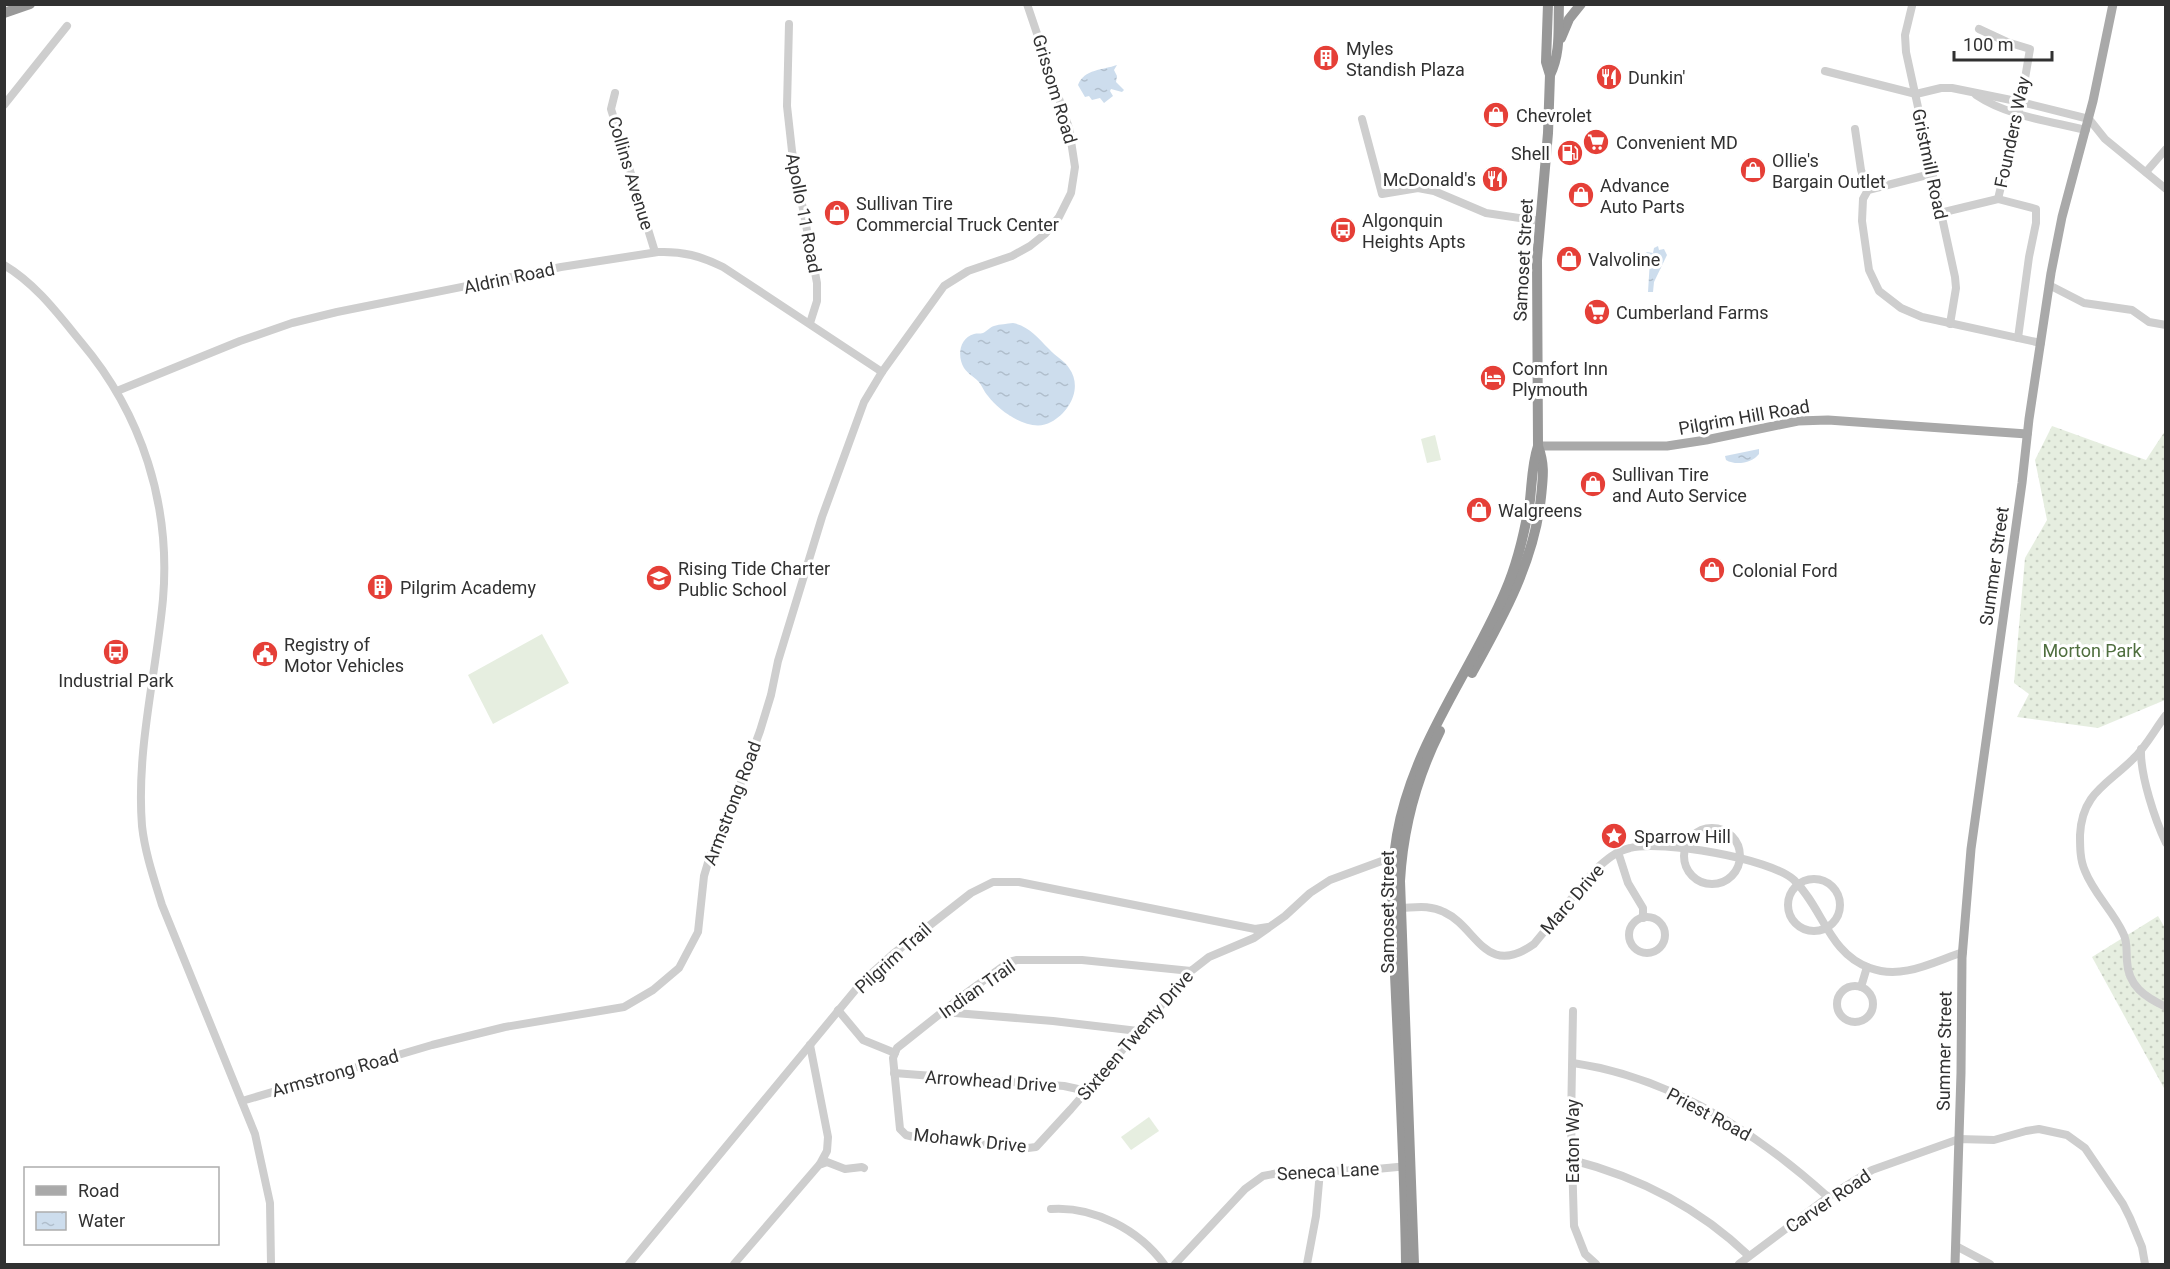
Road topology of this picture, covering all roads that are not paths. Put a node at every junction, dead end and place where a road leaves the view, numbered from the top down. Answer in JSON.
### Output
{"nodes":[{"id":1,"x":30,"y":4,"type":"edge"},
{"id":2,"x":1028,"y":4,"type":"edge"},
{"id":3,"x":1548,"y":4,"type":"edge"},
{"id":4,"x":1558,"y":4,"type":"edge"},
{"id":5,"x":1581,"y":4,"type":"edge"},
{"id":6,"x":2113,"y":4,"type":"edge"},
{"id":7,"x":1912,"y":6,"type":"edge"},
{"id":8,"x":4,"y":13,"type":"edge"},
{"id":9,"x":789,"y":24,"type":"dead end"},
{"id":10,"x":67,"y":26,"type":"dead end"},
{"id":11,"x":1979,"y":29,"type":"dead end"},
{"id":12,"x":1559,"y":41,"type":"junction"},
{"id":13,"x":1825,"y":71,"type":"dead end"},
{"id":14,"x":1550,"y":75,"type":"junction"},
{"id":15,"x":615,"y":93,"type":"dead end"},
{"id":16,"x":1916,"y":94,"type":"junction"},
{"id":17,"x":1974,"y":94,"type":"junction"},
{"id":18,"x":2021,"y":102,"type":"junction"},
{"id":19,"x":4,"y":105,"type":"edge"},
{"id":20,"x":2018,"y":114,"type":"junction"},
{"id":21,"x":1362,"y":119,"type":"dead end"},
{"id":22,"x":2089,"y":119,"type":"junction"},
{"id":23,"x":1855,"y":129,"type":"dead end"},
{"id":24,"x":2086,"y":130,"type":"junction"},
{"id":25,"x":2166,"y":149,"type":"edge"},
{"id":26,"x":2146,"y":172,"type":"junction"},
{"id":27,"x":1931,"y":174,"type":"junction"},
{"id":28,"x":2166,"y":189,"type":"edge"},
{"id":29,"x":1868,"y":190,"type":"junction"},
{"id":30,"x":1998,"y":199,"type":"junction"},
{"id":31,"x":1940,"y":213,"type":"junction"},
{"id":32,"x":1540,"y":221,"type":"junction"},
{"id":33,"x":655,"y":252,"type":"junction"},
{"id":34,"x":4,"y":265,"type":"edge"},
{"id":35,"x":2049,"y":285,"type":"junction"},
{"id":36,"x":810,"y":323,"type":"junction"},
{"id":37,"x":1950,"y":324,"type":"junction"},
{"id":38,"x":2166,"y":325,"type":"edge"},
{"id":39,"x":2018,"y":338,"type":"junction"},
{"id":40,"x":2041,"y":343,"type":"junction"},
{"id":41,"x":882,"y":372,"type":"junction"},
{"id":42,"x":117,"y":391,"type":"junction"},
{"id":43,"x":2027,"y":434,"type":"junction"},
{"id":44,"x":1538,"y":447,"type":"junction"},
{"id":45,"x":2166,"y":715,"type":"edge"},
{"id":46,"x":2141,"y":750,"type":"junction"},
{"id":47,"x":2166,"y":843,"type":"edge"},
{"id":48,"x":1685,"y":849,"type":"junction"},
{"id":49,"x":1618,"y":852,"type":"junction"},
{"id":50,"x":1398,"y":856,"type":"junction"},
{"id":51,"x":1740,"y":859,"type":"junction"},
{"id":52,"x":1798,"y":885,"type":"junction"},
{"id":53,"x":1396,"y":908,"type":"junction"},
{"id":54,"x":1643,"y":918,"type":"junction"},
{"id":55,"x":1268,"y":927,"type":"junction"},
{"id":56,"x":1827,"y":928,"type":"junction"},
{"id":57,"x":1962,"y":952,"type":"junction"},
{"id":58,"x":1867,"y":967,"type":"junction"},
{"id":59,"x":1191,"y":971,"type":"junction"},
{"id":60,"x":1861,"y":987,"type":"junction"},
{"id":61,"x":2166,"y":1006,"type":"edge"},
{"id":62,"x":838,"y":1010,"type":"junction"},
{"id":63,"x":943,"y":1011,"type":"junction"},
{"id":64,"x":1573,"y":1011,"type":"dead end"},
{"id":65,"x":1138,"y":1031,"type":"junction"},
{"id":66,"x":810,"y":1045,"type":"junction"},
{"id":67,"x":895,"y":1053,"type":"junction"},
{"id":68,"x":1573,"y":1063,"type":"junction"},
{"id":69,"x":894,"y":1073,"type":"junction"},
{"id":70,"x":1087,"y":1090,"type":"junction"},
{"id":71,"x":242,"y":1101,"type":"junction"},
{"id":72,"x":1959,"y":1139,"type":"junction"},
{"id":73,"x":1036,"y":1147,"type":"joint"},
{"id":74,"x":1572,"y":1160,"type":"junction"},
{"id":75,"x":819,"y":1165,"type":"junction"},
{"id":76,"x":1407,"y":1166,"type":"junction"},
{"id":77,"x":864,"y":1168,"type":"dead end"},
{"id":78,"x":1320,"y":1171,"type":"junction"},
{"id":79,"x":1828,"y":1197,"type":"junction"},
{"id":80,"x":1051,"y":1209,"type":"dead end"},
{"id":81,"x":1956,"y":1246,"type":"junction"},
{"id":82,"x":1749,"y":1256,"type":"junction"},
{"id":83,"x":271,"y":1264,"type":"edge"},
{"id":84,"x":629,"y":1264,"type":"edge"},
{"id":85,"x":734,"y":1264,"type":"edge"},
{"id":86,"x":1164,"y":1264,"type":"edge"},
{"id":87,"x":1175,"y":1264,"type":"edge"},
{"id":88,"x":1307,"y":1264,"type":"edge"},
{"id":89,"x":1406,"y":1264,"type":"edge"},
{"id":90,"x":1414,"y":1264,"type":"edge"},
{"id":91,"x":1596,"y":1264,"type":"edge"},
{"id":92,"x":1739,"y":1264,"type":"edge"},
{"id":93,"x":1955,"y":1264,"type":"edge"},
{"id":94,"x":1990,"y":1264,"type":"edge"},
{"id":95,"x":2145,"y":1264,"type":"edge"}],
"edges":[{"from":1,"to":8,"type":"highway"},
{"from":2,"to":41,"type":"street","name":"Grissom Road"},
{"from":3,"to":14,"type":"highway","name":"Samoset Street"},
{"from":4,"to":12,"type":"highway","name":"Samoset Street"},
{"from":5,"to":12,"type":"highway"},
{"from":6,"to":22,"type":"main road","name":"Summer Street"},
{"from":7,"to":16,"type":"street","name":"Gristmill Road"},
{"from":9,"to":36,"type":"street","name":"Apollo 11 Road"},
{"from":10,"to":19,"type":"street"},
{"from":11,"to":18,"type":"street","name":"Founders Way"},
{"from":12,"to":14,"type":"highway","name":"Samoset Street"},
{"from":13,"to":16,"type":"street"},
{"from":14,"to":32,"type":"highway","name":"Samoset Street"},
{"from":15,"to":33,"type":"street","name":"Collins Avenue"},
{"from":16,"to":17,"type":"street"},
{"from":16,"to":27,"type":"street","name":"Gristmill Road"},
{"from":17,"to":18,"type":"street"},
{"from":17,"to":20,"type":"street"},
{"from":18,"to":20,"type":"street","name":"Founders Way"},
{"from":18,"to":22,"type":"street"},
{"from":20,"to":24,"type":"street"},
{"from":20,"to":30,"type":"street","name":"Founders Way"},
{"from":21,"to":32,"type":"street"},
{"from":22,"to":24,"type":"main road","name":"Summer Street"},
{"from":22,"to":26,"type":"street"},
{"from":23,"to":29,"type":"street"},
{"from":24,"to":35,"type":"main road","name":"Summer Street"},
{"from":25,"to":26,"type":"street"},
{"from":26,"to":28,"type":"street"},
{"from":27,"to":29,"type":"street"},
{"from":27,"to":31,"type":"street","name":"Gristmill Road"},
{"from":29,"to":37,"type":"street"},
{"from":30,"to":31,"type":"street"},
{"from":30,"to":39,"type":"street"},
{"from":31,"to":37,"type":"street","name":"Gristmill Road"},
{"from":32,"to":44,"type":"highway","name":"Samoset Street"},
{"from":33,"to":36,"type":"street","name":"Aldrin Road"},
{"from":33,"to":42,"type":"street","name":"Aldrin Road"},
{"from":34,"to":42,"type":"street"},
{"from":35,"to":38,"type":"street"},
{"from":35,"to":40,"type":"main road","name":"Summer Street"},
{"from":36,"to":41,"type":"street","name":"Aldrin Road"},
{"from":37,"to":39,"type":"street"},
{"from":39,"to":40,"type":"street"},
{"from":40,"to":43,"type":"main road","name":"Summer Street"},
{"from":41,"to":71,"type":"street","name":"Armstrong Road"},
{"from":42,"to":71,"type":"street"},
{"from":43,"to":44,"type":"main road","name":"Pilgrim Hill Road"},
{"from":43,"to":57,"type":"main road","name":"Summer Street"},
{"from":44,"to":50,"type":"highway","name":"Samoset Street"},
{"from":45,"to":46,"type":"street"},
{"from":46,"to":47,"type":"street"},
{"from":46,"to":61,"type":"street"},
{"from":48,"to":49,"type":"street","name":"Marc Drive"},
{"from":48,"to":51,"type":"street","name":"Marc Drive"},
{"from":48,"to":51,"type":"street"},
{"from":48,"to":51,"type":"street"},
{"from":49,"to":53,"type":"street","name":"Marc Drive"},
{"from":49,"to":54,"type":"street"},
{"from":50,"to":53,"type":"highway","name":"Samoset Street"},
{"from":50,"to":55,"type":"street","name":"Sixteen Twenty Drive"},
{"from":51,"to":52,"type":"street","name":"Marc Drive"},
{"from":52,"to":56,"type":"street","name":"Marc Drive"},
{"from":52,"to":56,"type":"street"},
{"from":52,"to":56,"type":"street"},
{"from":53,"to":76,"type":"highway","name":"Samoset Street"},
{"from":54,"to":54,"type":"street"},
{"from":55,"to":59,"type":"street","name":"Sixteen Twenty Drive"},
{"from":55,"to":62,"type":"street","name":"Pilgrim Trail"},
{"from":56,"to":58,"type":"street","name":"Marc Drive"},
{"from":57,"to":58,"type":"street","name":"Marc Drive"},
{"from":57,"to":72,"type":"main road","name":"Summer Street"},
{"from":58,"to":60,"type":"street"},
{"from":59,"to":63,"type":"street","name":"Indian Trail"},
{"from":59,"to":65,"type":"street","name":"Sixteen Twenty Drive"},
{"from":60,"to":60,"type":"street"},
{"from":62,"to":66,"type":"street","name":"Pilgrim Trail"},
{"from":62,"to":67,"type":"street"},
{"from":63,"to":65,"type":"street"},
{"from":63,"to":67,"type":"street","name":"Indian Trail"},
{"from":64,"to":68,"type":"street","name":"Eaton Way"},
{"from":65,"to":70,"type":"street","name":"Sixteen Twenty Drive"},
{"from":66,"to":75,"type":"street"},
{"from":66,"to":84,"type":"street","name":"Pilgrim Trail"},
{"from":67,"to":69,"type":"street"},
{"from":68,"to":74,"type":"street","name":"Eaton Way"},
{"from":68,"to":79,"type":"street","name":"Priest Road"},
{"from":69,"to":70,"type":"street","name":"Arrowhead Drive"},
{"from":69,"to":73,"type":"street","name":"Mohawk Drive"},
{"from":70,"to":73,"type":"street","name":"Sixteen Twenty Drive"},
{"from":71,"to":83,"type":"street"},
{"from":72,"to":79,"type":"street","name":"Carver Road"},
{"from":72,"to":81,"type":"main road","name":"Summer Street"},
{"from":72,"to":95,"type":"street"},
{"from":74,"to":82,"type":"street"},
{"from":74,"to":91,"type":"street","name":"Eaton Way"},
{"from":75,"to":77,"type":"street"},
{"from":75,"to":85,"type":"street"},
{"from":76,"to":78,"type":"street","name":"Seneca Lane"},
{"from":76,"to":89,"type":"highway","name":"Samoset Street"},
{"from":76,"to":90,"type":"highway","name":"Samoset Street"},
{"from":78,"to":87,"type":"street","name":"Seneca Lane"},
{"from":78,"to":88,"type":"street"},
{"from":79,"to":82,"type":"street","name":"Carver Road"},
{"from":80,"to":86,"type":"street"},
{"from":81,"to":93,"type":"main road","name":"Summer Street"},
{"from":81,"to":94,"type":"street"},
{"from":82,"to":92,"type":"street","name":"Carver Road"}]}
